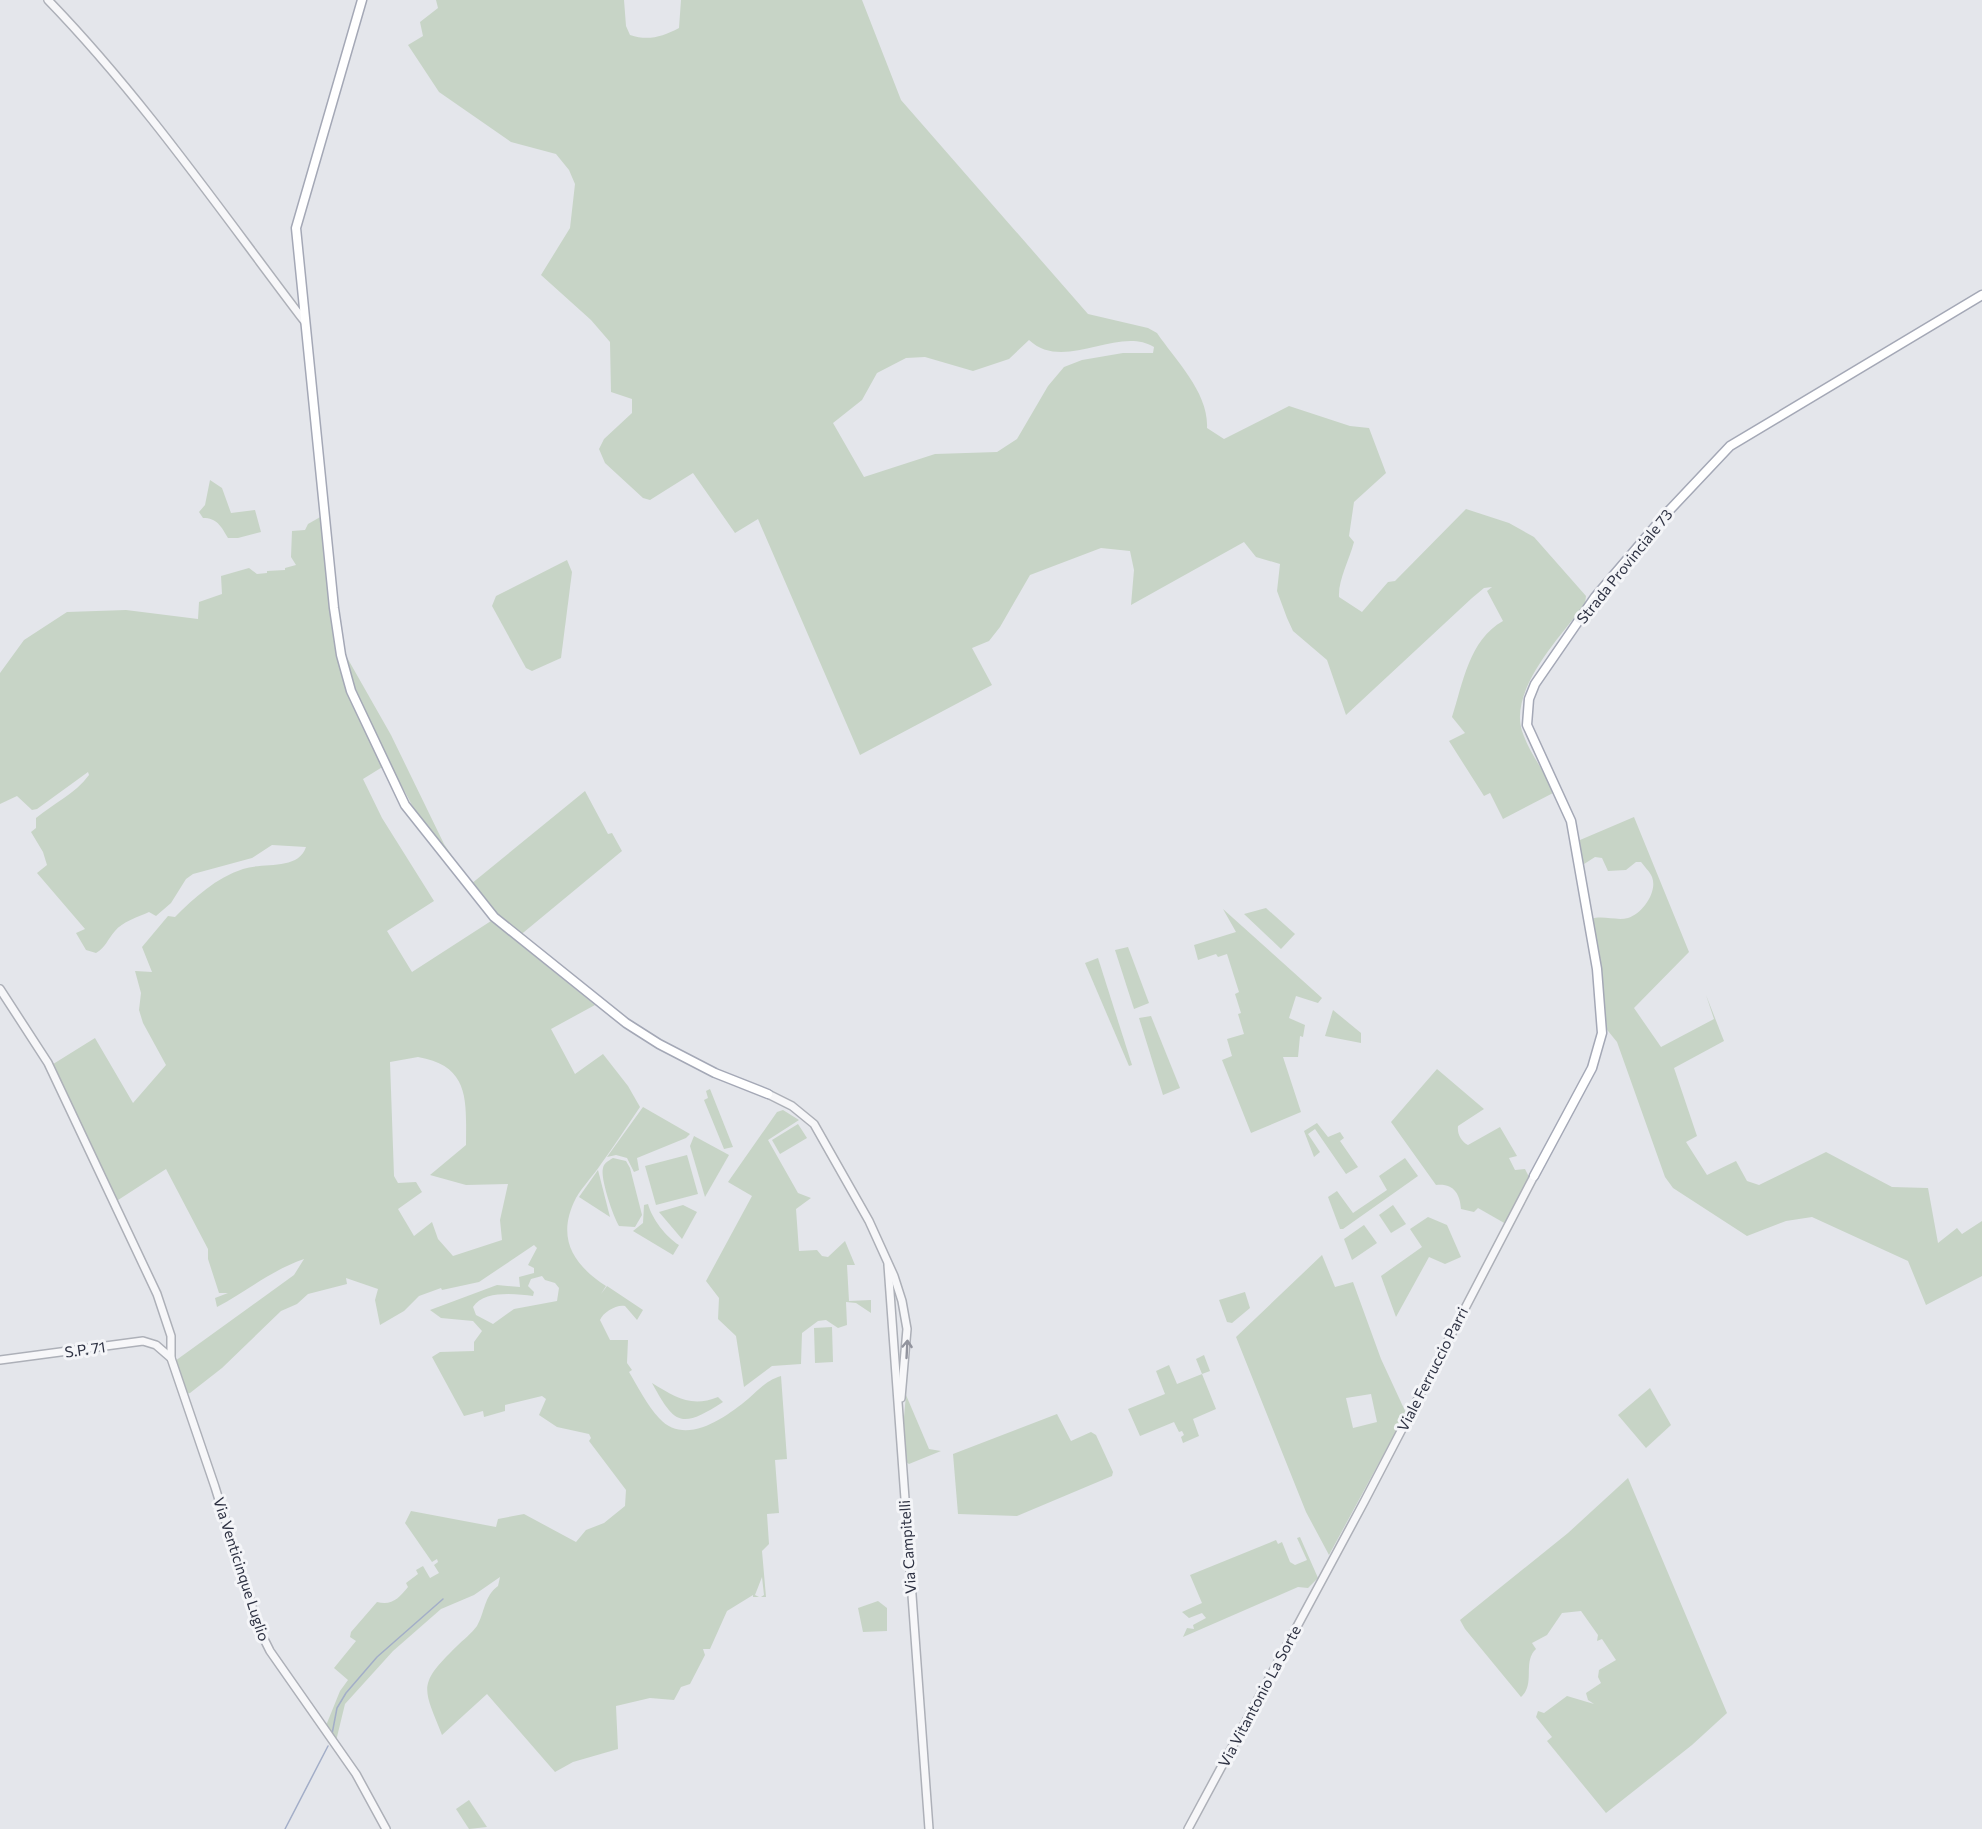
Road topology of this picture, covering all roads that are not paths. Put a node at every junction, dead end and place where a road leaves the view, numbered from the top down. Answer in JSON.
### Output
{"nodes":[{"id":1,"x":48,"y":0,"type":"edge"},
{"id":2,"x":362,"y":0,"type":"edge"},
{"id":3,"x":1982,"y":296,"type":"edge"},
{"id":4,"x":306,"y":322,"type":"junction"},
{"id":5,"x":0,"y":989,"type":"edge"},
{"id":6,"x":768,"y":1094,"type":"joint"},
{"id":7,"x":1534,"y":1176,"type":"joint"},
{"id":8,"x":888,"y":1265,"type":"junction"},
{"id":9,"x":168,"y":1356,"type":"junction"},
{"id":10,"x":0,"y":1360,"type":"edge"},
{"id":11,"x":900,"y":1407,"type":"junction"},
{"id":12,"x":1330,"y":1563,"type":"joint"},
{"id":13,"x":386,"y":1829,"type":"edge"},
{"id":14,"x":929,"y":1829,"type":"edge"},
{"id":15,"x":1188,"y":1829,"type":"edge"}],
"edges":[{"from":1,"to":4,"type":"street"},
{"from":2,"to":4,"type":"main road"},
{"from":3,"to":7,"type":"main road","name":"Strada Provinciale 73"},
{"from":4,"to":6,"type":"main road"},
{"from":5,"to":9,"type":"street","name":"Via Venticinque Luglio"},
{"from":6,"to":8,"type":"street"},
{"from":7,"to":12,"type":"street","name":"Viale Ferruccio Parri"},
{"from":8,"to":11,"type":"street","name":"Via Campitelli"},
{"from":11,"to":8,"type":"street","one_way":true},
{"from":9,"to":10,"type":"street","name":"S.P. 71"},
{"from":9,"to":13,"type":"street","name":"Via Venticinque Luglio"},
{"from":11,"to":14,"type":"street","name":"Via Campitelli"},
{"from":12,"to":15,"type":"street","name":"Via Vitantonio La Sorte"}]}
